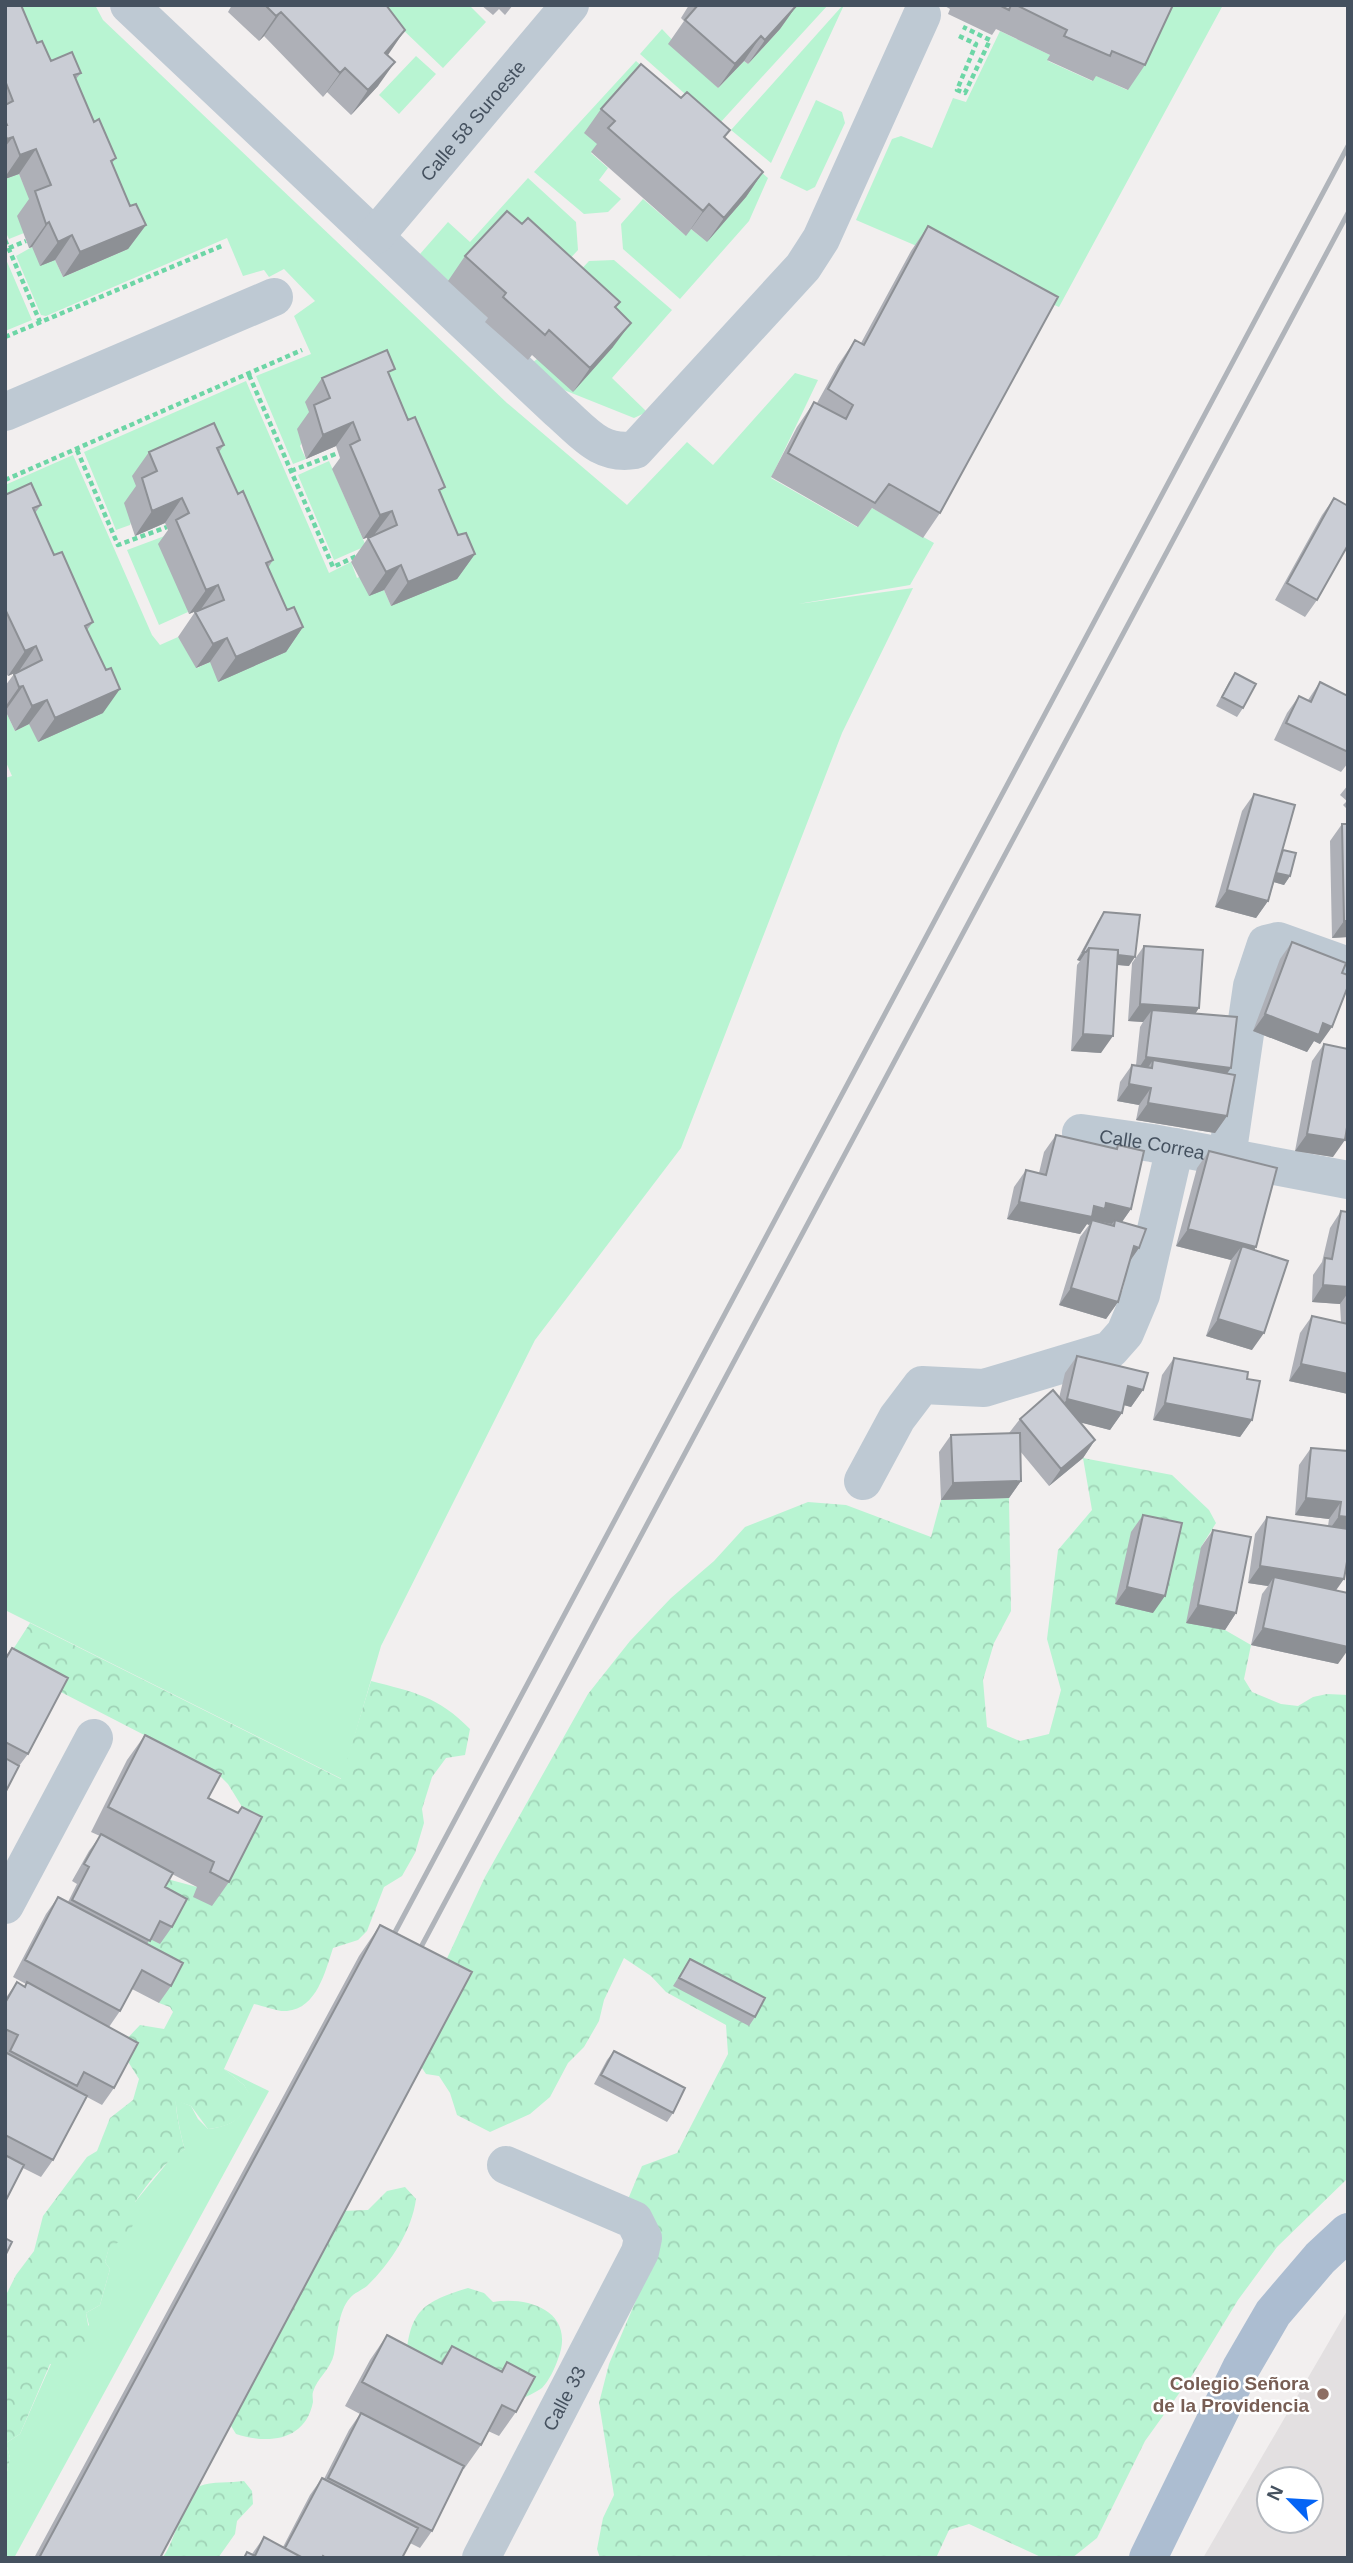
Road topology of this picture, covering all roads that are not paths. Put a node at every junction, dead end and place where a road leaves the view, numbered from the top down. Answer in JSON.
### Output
{"nodes":[{"id":1,"x":129,"y":5,"type":"edge"},
{"id":2,"x":570,"y":5,"type":"edge"},
{"id":3,"x":932,"y":20,"type":"road end"},
{"id":4,"x":376,"y":235,"type":"junction"},
{"id":5,"x":274,"y":298,"type":"dead end"},
{"id":6,"x":5,"y":412,"type":"edge"},
{"id":7,"x":1348,"y":967,"type":"edge"},
{"id":8,"x":1081,"y":1133,"type":"dead end"},
{"id":9,"x":1175,"y":1147,"type":"junction"},
{"id":10,"x":1227,"y":1157,"type":"junction"},
{"id":11,"x":1348,"y":1180,"type":"edge"},
{"id":12,"x":863,"y":1481,"type":"dead end"},
{"id":13,"x":94,"y":1738,"type":"dead end"},
{"id":14,"x":5,"y":1905,"type":"edge"},
{"id":15,"x":506,"y":2165,"type":"dead end"},
{"id":16,"x":1348,"y":2232,"type":"edge"},
{"id":17,"x":481,"y":2558,"type":"edge"},
{"id":18,"x":1148,"y":2558,"type":"edge"}],
"edges":[{"from":1,"to":4,"type":"street"},
{"from":2,"to":4,"type":"street","name":"Calle 58 Suroeste"},
{"from":3,"to":4,"type":"street"},
{"from":5,"to":6,"type":"street"},
{"from":7,"to":10,"type":"street"},
{"from":8,"to":9,"type":"street","name":"Calle Correa"},
{"from":9,"to":10,"type":"street","name":"Calle Correa"},
{"from":9,"to":12,"type":"street"},
{"from":10,"to":11,"type":"street","name":"Calle Correa"},
{"from":13,"to":14,"type":"street"},
{"from":15,"to":17,"type":"street","name":"Calle 33"},
{"from":16,"to":18,"type":"main road"}]}
